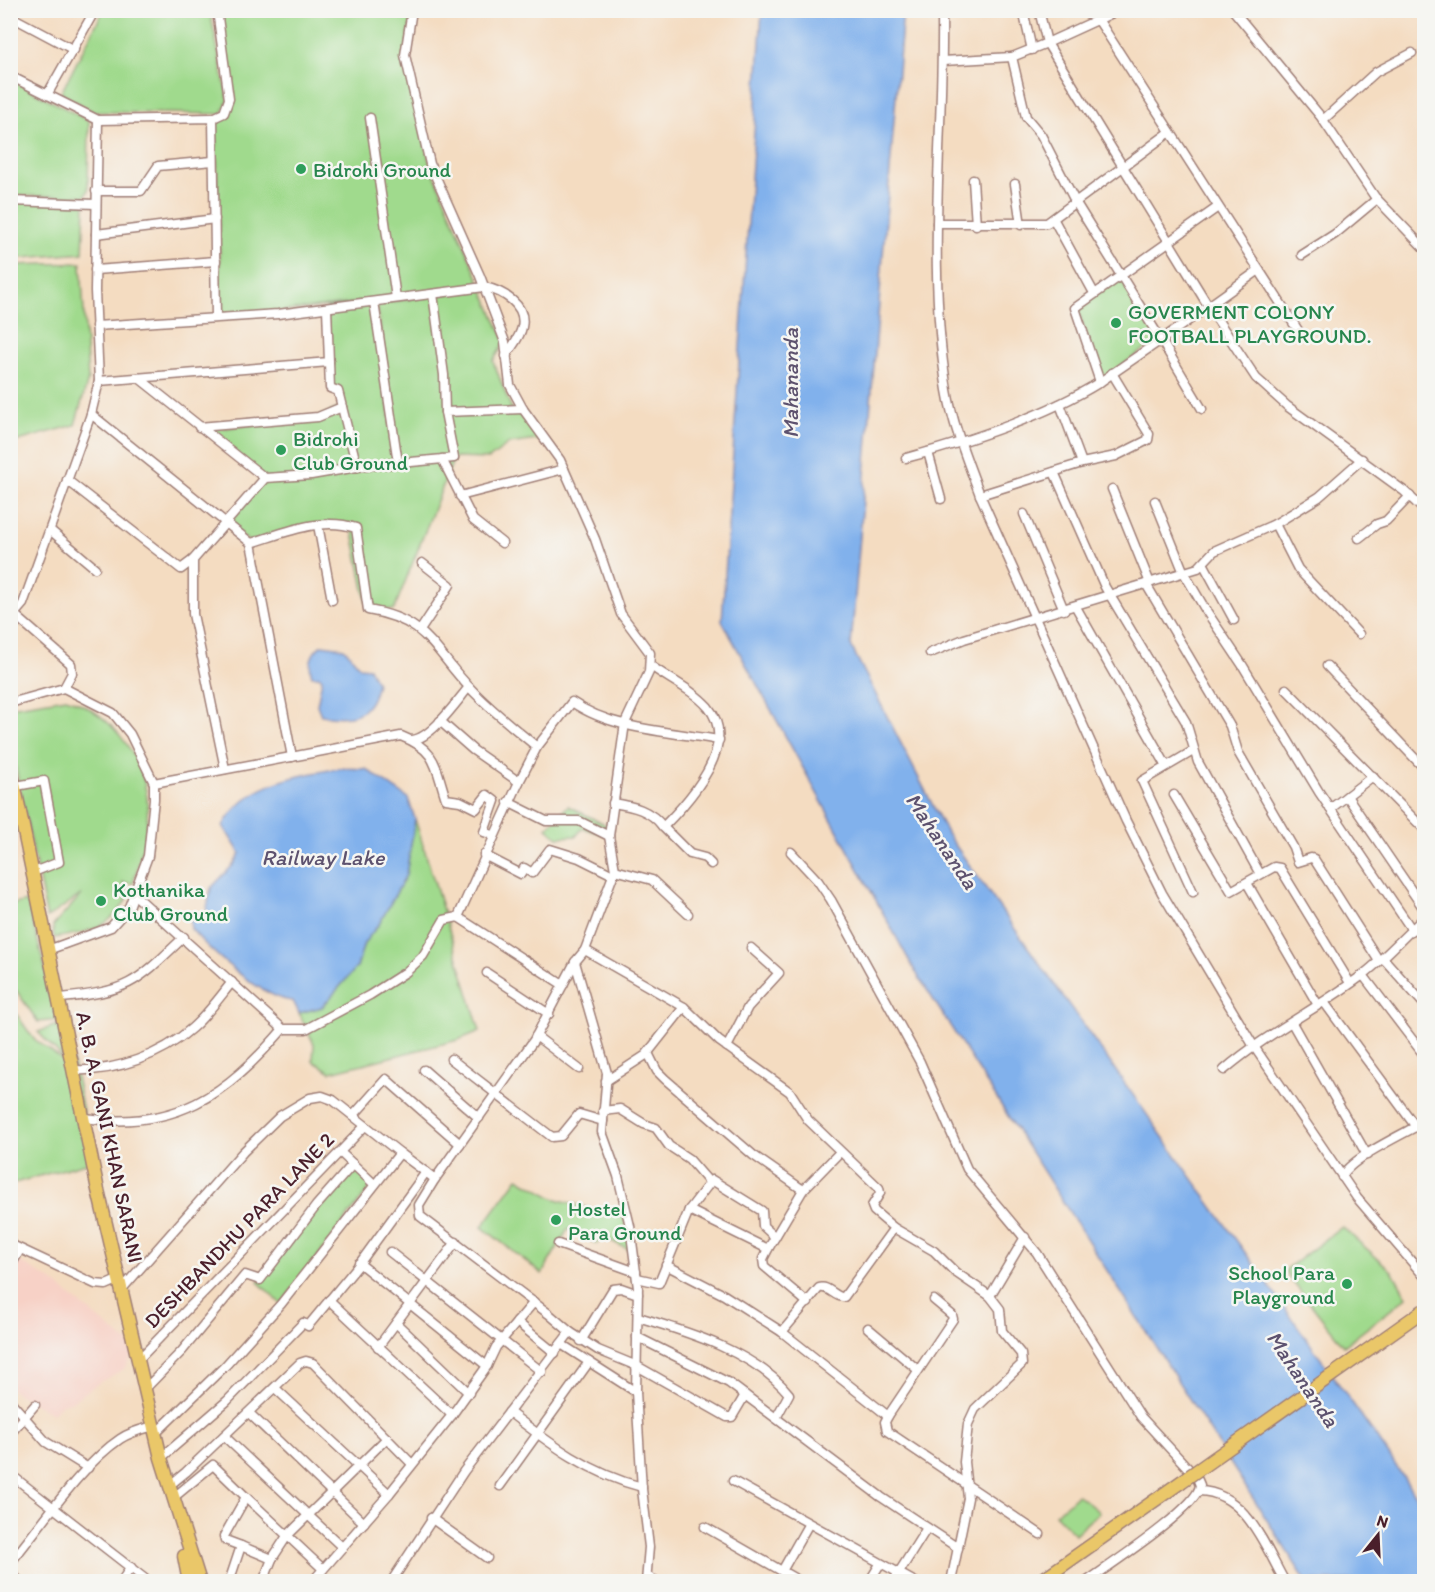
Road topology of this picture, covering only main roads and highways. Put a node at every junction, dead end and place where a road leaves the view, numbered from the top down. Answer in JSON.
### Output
{"nodes":[{"id":1,"x":10,"y":764,"type":"edge"},
{"id":2,"x":1425,"y":1310,"type":"edge"},
{"id":3,"x":179,"y":1517,"type":"junction"},
{"id":4,"x":189,"y":1581,"type":"edge"},
{"id":5,"x":200,"y":1581,"type":"edge"},
{"id":6,"x":1039,"y":1581,"type":"edge"}],
"edges":[{"from":1,"to":3,"type":"main road","name":"A. B. A. GANI KHAN SARANI"},
{"from":2,"to":6,"type":"main road","bridge":true},
{"from":3,"to":4,"type":"main road","name":"A. B. A. GANI KHAN SARANI"},
{"from":3,"to":5,"type":"main road","name":"A. B. A. GANI KHAN SARANI"}]}
